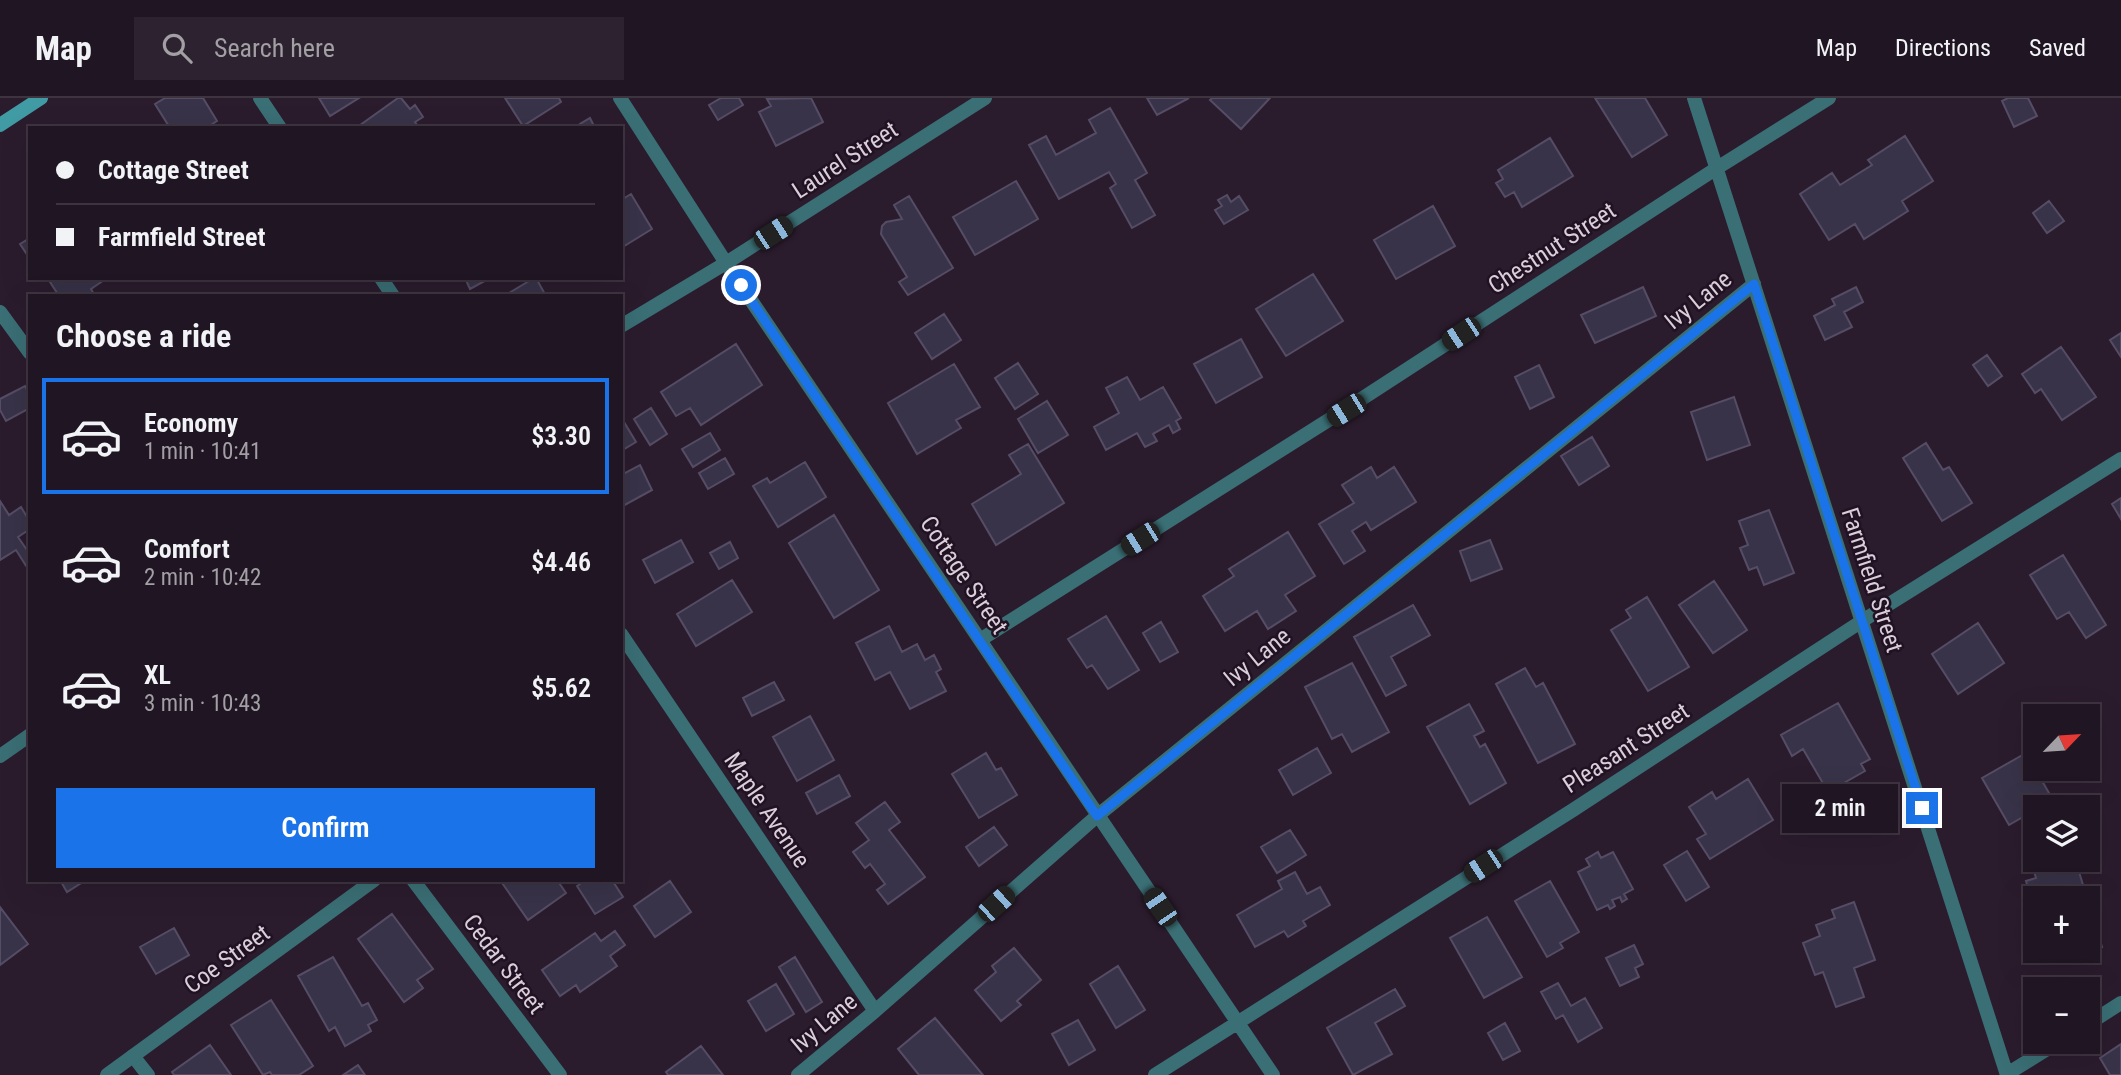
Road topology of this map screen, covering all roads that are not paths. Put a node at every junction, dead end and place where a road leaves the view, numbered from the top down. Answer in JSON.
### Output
{"nodes":[{"id":1,"x":41,"y":98,"type":"edge"},
{"id":2,"x":260,"y":98,"type":"edge"},
{"id":3,"x":620,"y":98,"type":"edge"},
{"id":4,"x":985,"y":98,"type":"edge"},
{"id":5,"x":1694,"y":98,"type":"edge"},
{"id":6,"x":1829,"y":98,"type":"edge"},
{"id":7,"x":0,"y":125,"type":"edge"},
{"id":8,"x":279,"y":126,"type":"edge"},
{"id":9,"x":1717,"y":168,"type":"junction"},
{"id":10,"x":726,"y":263,"type":"junction"},
{"id":11,"x":1754,"y":284,"type":"junction"},
{"id":12,"x":0,"y":312,"type":"edge"},
{"id":13,"x":623,"y":325,"type":"edge"},
{"id":14,"x":28,"y":350,"type":"edge"},
{"id":15,"x":2121,"y":459,"type":"edge"},
{"id":16,"x":1862,"y":621,"type":"junction"},
{"id":17,"x":623,"y":637,"type":"edge"},
{"id":18,"x":980,"y":639,"type":"junction"},
{"id":19,"x":28,"y":736,"type":"edge"},
{"id":20,"x":0,"y":756,"type":"edge"},
{"id":21,"x":1097,"y":816,"type":"junction"},
{"id":22,"x":371,"y":882,"type":"edge"},
{"id":23,"x":414,"y":882,"type":"edge"},
{"id":24,"x":2121,"y":1003,"type":"edge"},
{"id":25,"x":875,"y":1011,"type":"junction"},
{"id":26,"x":2100,"y":1016,"type":"edge"},
{"id":27,"x":1237,"y":1022,"type":"junction"},
{"id":28,"x":2040,"y":1054,"type":"edge"},
{"id":29,"x":133,"y":1056,"type":"junction"},
{"id":30,"x":107,"y":1075,"type":"edge"},
{"id":31,"x":148,"y":1075,"type":"edge"},
{"id":32,"x":559,"y":1075,"type":"edge"},
{"id":33,"x":798,"y":1075,"type":"edge"},
{"id":34,"x":1155,"y":1075,"type":"edge"},
{"id":35,"x":1273,"y":1075,"type":"edge"},
{"id":36,"x":2007,"y":1075,"type":"edge"}],
"edges":[{"from":1,"to":7,"type":"main road"},
{"from":2,"to":8,"type":"street"},
{"from":3,"to":10,"type":"street","name":"Cottage Street"},
{"from":4,"to":10,"type":"street","name":"Laurel Street"},
{"from":5,"to":9,"type":"street","name":"Farmfield Street"},
{"from":6,"to":9,"type":"street","name":"Chestnut Street"},
{"from":9,"to":11,"type":"street","name":"Farmfield Street"},
{"from":9,"to":18,"type":"street","name":"Chestnut Street"},
{"from":10,"to":13,"type":"street","name":"Laurel Street"},
{"from":10,"to":18,"type":"street","name":"Cottage Street"},
{"from":11,"to":16,"type":"street","name":"Farmfield Street"},
{"from":11,"to":21,"type":"street","name":"Ivy Lane"},
{"from":12,"to":14,"type":"street"},
{"from":15,"to":16,"type":"street","name":"Pleasant Street"},
{"from":16,"to":27,"type":"street","name":"Pleasant Street"},
{"from":16,"to":36,"type":"street","name":"Farmfield Street"},
{"from":17,"to":25,"type":"street","name":"Maple Avenue"},
{"from":18,"to":21,"type":"street","name":"Cottage Street"},
{"from":19,"to":20,"type":"street"},
{"from":21,"to":25,"type":"street","name":"Ivy Lane"},
{"from":21,"to":27,"type":"street","name":"Cottage Street"},
{"from":22,"to":29,"type":"street","name":"Coe Street"},
{"from":23,"to":32,"type":"street","name":"Cedar Street"},
{"from":24,"to":26,"type":"street"},
{"from":25,"to":33,"type":"street","name":"Ivy Lane"},
{"from":27,"to":34,"type":"street","name":"Pleasant Street"},
{"from":27,"to":35,"type":"street","name":"Cottage Street"},
{"from":28,"to":36,"type":"street"},
{"from":29,"to":30,"type":"street","name":"Coe Street"},
{"from":29,"to":31,"type":"street"}]}
